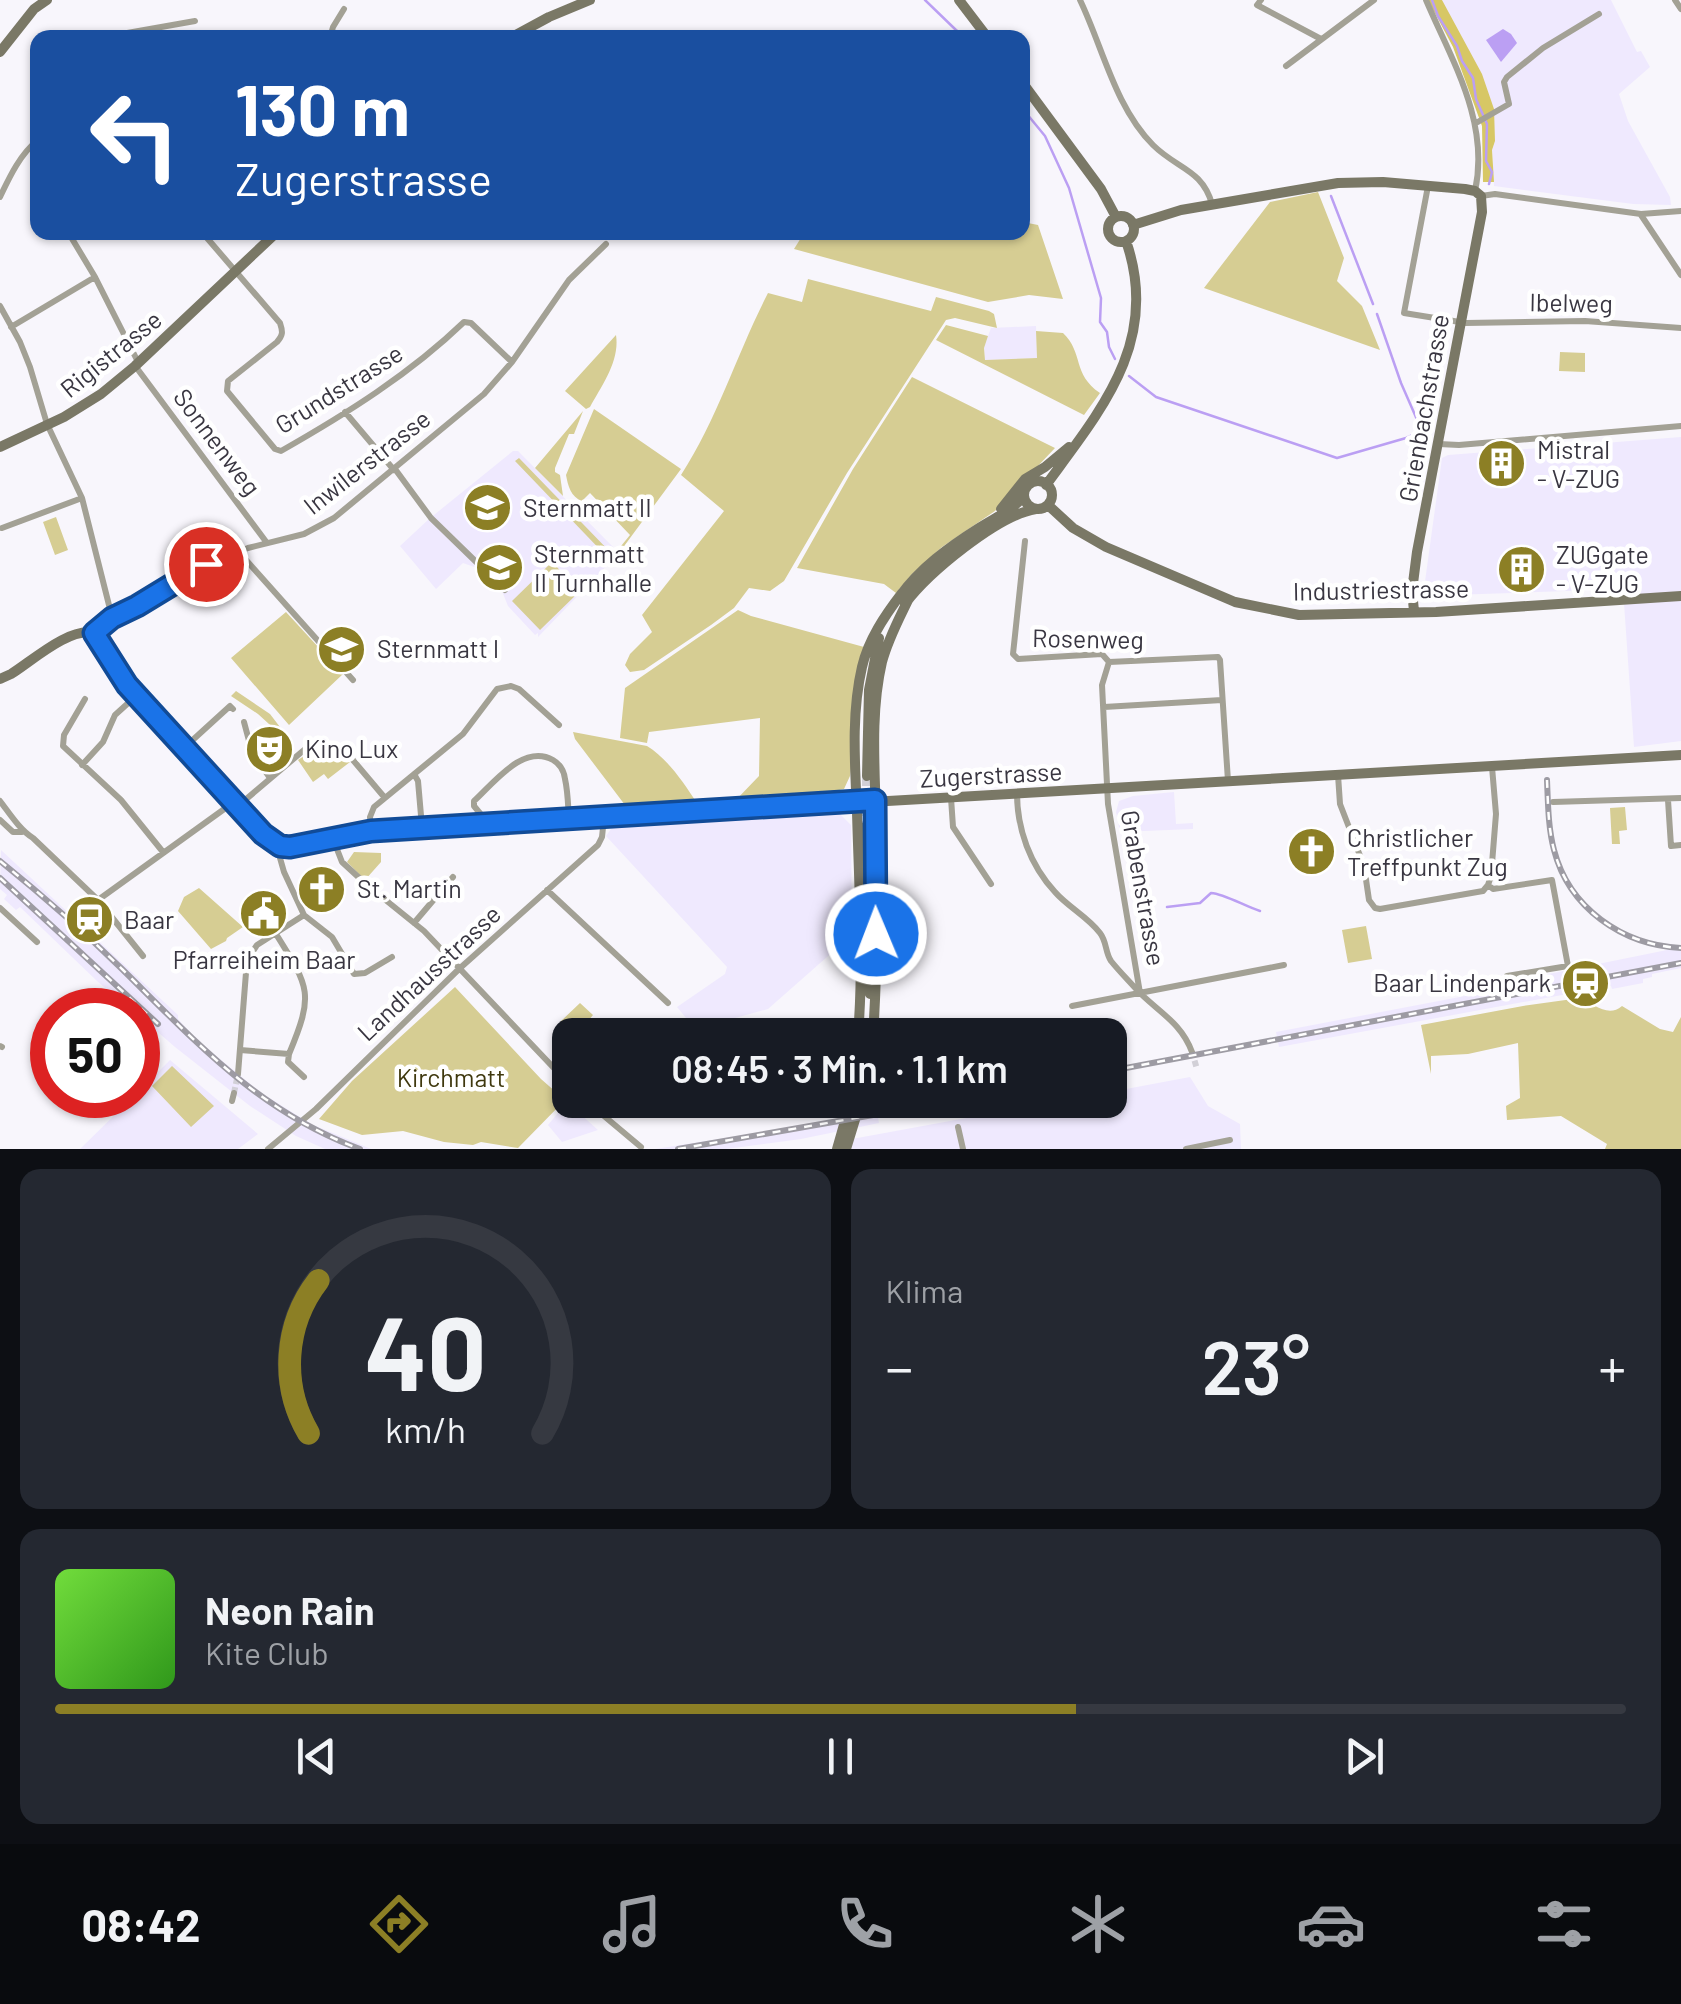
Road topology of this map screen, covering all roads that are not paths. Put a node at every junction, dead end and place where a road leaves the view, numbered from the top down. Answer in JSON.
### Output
{"nodes":[{"id":1,"x":46,"y":0,"type":"edge"},
{"id":2,"x":590,"y":0,"type":"edge"},
{"id":3,"x":959,"y":0,"type":"edge"},
{"id":4,"x":1080,"y":0,"type":"edge"},
{"id":5,"x":1374,"y":0,"type":"edge"},
{"id":6,"x":1426,"y":0,"type":"edge"},
{"id":7,"x":1676,"y":0,"type":"edge"},
{"id":8,"x":1259,"y":2,"type":"edge"},
{"id":9,"x":344,"y":9,"type":"dead end"},
{"id":10,"x":1681,"y":9,"type":"edge"},
{"id":11,"x":1599,"y":14,"type":"dead end"},
{"id":12,"x":195,"y":21,"type":"dead end"},
{"id":13,"x":145,"y":30,"type":"edge"},
{"id":14,"x":332,"y":30,"type":"edge"},
{"id":15,"x":527,"y":30,"type":"edge"},
{"id":16,"x":982,"y":30,"type":"edge"},
{"id":17,"x":1321,"y":39,"type":"junction"},
{"id":18,"x":0,"y":52,"type":"edge"},
{"id":19,"x":1286,"y":66,"type":"dead end"},
{"id":20,"x":1030,"y":93,"type":"edge"},
{"id":21,"x":1482,"y":120,"type":"junction"},
{"id":22,"x":30,"y":146,"type":"edge"},
{"id":23,"x":1428,"y":186,"type":"junction"},
{"id":24,"x":1478,"y":194,"type":"junction"},
{"id":25,"x":0,"y":198,"type":"edge"},
{"id":26,"x":1212,"y":204,"type":"junction"},
{"id":27,"x":1681,"y":210,"type":"edge"},
{"id":28,"x":1641,"y":214,"type":"junction"},
{"id":29,"x":1116,"y":217,"type":"junction"},
{"id":30,"x":1134,"y":225,"type":"junction"},
{"id":31,"x":73,"y":240,"type":"edge"},
{"id":32,"x":210,"y":240,"type":"edge"},
{"id":33,"x":269,"y":240,"type":"edge"},
{"id":34,"x":1126,"y":241,"type":"junction"},
{"id":35,"x":606,"y":244,"type":"dead end"},
{"id":36,"x":235,"y":272,"type":"junction"},
{"id":37,"x":1681,"y":275,"type":"edge"},
{"id":38,"x":95,"y":277,"type":"junction"},
{"id":39,"x":0,"y":306,"type":"edge"},
{"id":40,"x":1459,"y":322,"type":"junction"},
{"id":41,"x":11,"y":327,"type":"junction"},
{"id":42,"x":1681,"y":328,"type":"edge"},
{"id":43,"x":512,"y":362,"type":"junction"},
{"id":44,"x":137,"y":364,"type":"junction"},
{"id":45,"x":346,"y":412,"type":"junction"},
{"id":46,"x":47,"y":424,"type":"junction"},
{"id":47,"x":1681,"y":426,"type":"edge"},
{"id":48,"x":1078,"y":442,"type":"junction"},
{"id":49,"x":1437,"y":444,"type":"junction"},
{"id":50,"x":0,"y":447,"type":"edge"},
{"id":51,"x":394,"y":469,"type":"junction"},
{"id":52,"x":1046,"y":484,"type":"junction"},
{"id":53,"x":1024,"y":496,"type":"junction"},
{"id":54,"x":82,"y":498,"type":"junction"},
{"id":55,"x":1048,"y":505,"type":"junction"},
{"id":56,"x":1036,"y":509,"type":"junction"},
{"id":57,"x":980,"y":527,"type":"junction"},
{"id":58,"x":2,"y":528,"type":"edge"},
{"id":59,"x":1025,"y":541,"type":"dead end"},
{"id":60,"x":267,"y":542,"type":"junction"},
{"id":61,"x":238,"y":551,"type":"junction"},
{"id":62,"x":504,"y":590,"type":"dead end"},
{"id":63,"x":905,"y":596,"type":"junction"},
{"id":64,"x":1681,"y":596,"type":"edge"},
{"id":65,"x":1414,"y":612,"type":"junction"},
{"id":66,"x":112,"y":618,"type":"junction"},
{"id":67,"x":94,"y":633,"type":"junction"},
{"id":68,"x":1108,"y":662,"type":"junction"},
{"id":69,"x":0,"y":679,"type":"edge"},
{"id":70,"x":353,"y":680,"type":"dead end"},
{"id":71,"x":136,"y":695,"type":"junction"},
{"id":72,"x":85,"y":699,"type":"dead end"},
{"id":73,"x":1222,"y":700,"type":"junction"},
{"id":74,"x":1104,"y":707,"type":"junction"},
{"id":75,"x":231,"y":708,"type":"dead end"},
{"id":76,"x":244,"y":722,"type":"dead end"},
{"id":77,"x":559,"y":725,"type":"dead end"},
{"id":78,"x":185,"y":747,"type":"junction"},
{"id":79,"x":1681,"y":755,"type":"edge"},
{"id":80,"x":82,"y":764,"type":"junction"},
{"id":81,"x":1492,"y":766,"type":"junction"},
{"id":82,"x":414,"y":774,"type":"junction"},
{"id":83,"x":867,"y":776,"type":"tunnel mouth"},
{"id":84,"x":1338,"y":776,"type":"junction"},
{"id":85,"x":270,"y":778,"type":"junction"},
{"id":86,"x":1228,"y":780,"type":"junction"},
{"id":87,"x":1106,"y":789,"type":"junction"},
{"id":88,"x":1017,"y":793,"type":"junction"},
{"id":89,"x":950,"y":796,"type":"junction"},
{"id":90,"x":384,"y":798,"type":"junction"},
{"id":91,"x":1681,"y":798,"type":"edge"},
{"id":92,"x":875,"y":800,"type":"junction"},
{"id":93,"x":1668,"y":800,"type":"junction"},
{"id":94,"x":0,"y":801,"type":"edge"},
{"id":95,"x":856,"y":802,"type":"junction"},
{"id":96,"x":1554,"y":802,"type":"dead end"},
{"id":97,"x":236,"y":804,"type":"junction"},
{"id":98,"x":569,"y":818,"type":"junction"},
{"id":99,"x":604,"y":818,"type":"junction"},
{"id":100,"x":0,"y":820,"type":"edge"},
{"id":101,"x":488,"y":824,"type":"junction"},
{"id":102,"x":867,"y":825,"type":"tunnel mouth"},
{"id":103,"x":422,"y":828,"type":"junction"},
{"id":104,"x":371,"y":831,"type":"junction"},
{"id":105,"x":22,"y":832,"type":"junction"},
{"id":106,"x":333,"y":839,"type":"junction"},
{"id":107,"x":1681,"y":845,"type":"edge"},
{"id":108,"x":280,"y":846,"type":"junction"},
{"id":109,"x":162,"y":852,"type":"junction"},
{"id":110,"x":454,"y":877,"type":"dead end"},
{"id":111,"x":991,"y":884,"type":"dead end"},
{"id":112,"x":1488,"y":885,"type":"junction"},
{"id":113,"x":548,"y":890,"type":"junction"},
{"id":114,"x":98,"y":900,"type":"junction"},
{"id":115,"x":0,"y":908,"type":"edge"},
{"id":116,"x":304,"y":916,"type":"junction"},
{"id":117,"x":414,"y":923,"type":"junction"},
{"id":118,"x":276,"y":934,"type":"junction"},
{"id":119,"x":37,"y":942,"type":"dead end"},
{"id":120,"x":143,"y":956,"type":"dead end"},
{"id":121,"x":392,"y":957,"type":"dead end"},
{"id":122,"x":1284,"y":965,"type":"dead end"},
{"id":123,"x":459,"y":969,"type":"junction"},
{"id":124,"x":1507,"y":976,"type":"dead end"},
{"id":125,"x":1140,"y":993,"type":"junction"},
{"id":126,"x":668,"y":1003,"type":"dead end"},
{"id":127,"x":1072,"y":1006,"type":"dead end"},
{"id":128,"x":863,"y":1018,"type":"edge"},
{"id":129,"x":866,"y":1018,"type":"edge"},
{"id":130,"x":869,"y":1018,"type":"edge"},
{"id":131,"x":240,"y":1050,"type":"junction"},
{"id":132,"x":1192,"y":1052,"type":"tunnel mouth"},
{"id":133,"x":288,"y":1054,"type":"junction"},
{"id":134,"x":552,"y":1067,"type":"edge"},
{"id":135,"x":238,"y":1074,"type":"tunnel mouth"},
{"id":136,"x":304,"y":1077,"type":"dead end"},
{"id":137,"x":607,"y":1118,"type":"edge"},
{"id":138,"x":846,"y":1118,"type":"edge"},
{"id":139,"x":855,"y":1118,"type":"edge"},
{"id":140,"x":958,"y":1127,"type":"dead end"},
{"id":141,"x":1230,"y":1140,"type":"dead end"},
{"id":142,"x":642,"y":1147,"type":"edge"},
{"id":143,"x":268,"y":1149,"type":"edge"},
{"id":144,"x":838,"y":1149,"type":"edge"},
{"id":145,"x":846,"y":1149,"type":"edge"},
{"id":146,"x":963,"y":1149,"type":"edge"},
{"id":147,"x":1186,"y":1149,"type":"edge"}],
"edges":[{"from":1,"to":18,"type":"main road"},
{"from":2,"to":15,"type":"main road"},
{"from":3,"to":16,"type":"main road"},
{"from":4,"to":26,"type":"street"},
{"from":5,"to":17,"type":"street"},
{"from":6,"to":21,"type":"street"},
{"from":7,"to":10,"type":"street"},
{"from":8,"to":17,"type":"street"},
{"from":9,"to":14,"type":"street"},
{"from":11,"to":21,"type":"street"},
{"from":12,"to":13,"type":"street"},
{"from":17,"to":19,"type":"street"},
{"from":20,"to":29,"type":"main road"},
{"from":21,"to":24,"type":"street"},
{"from":22,"to":25,"type":"street"},
{"from":23,"to":24,"type":"main road"},
{"from":23,"to":26,"type":"main road"},
{"from":23,"to":40,"type":"street","name":"Ibelweg"},
{"from":24,"to":28,"type":"street"},
{"from":24,"to":40,"type":"main road","name":"Grienbachstrasse"},
{"from":26,"to":30,"type":"main road"},
{"from":27,"to":28,"type":"street"},
{"from":28,"to":37,"type":"street"},
{"from":29,"to":30,"type":"main road"},
{"from":29,"to":34,"type":"main road"},
{"from":30,"to":34,"type":"main road"},
{"from":31,"to":38,"type":"street","name":"Sonnenweg"},
{"from":32,"to":36,"type":"street"},
{"from":33,"to":36,"type":"main road","name":"Rigistrasse"},
{"from":34,"to":48,"type":"main road"},
{"from":35,"to":43,"type":"street","name":"Inwilerstrasse"},
{"from":36,"to":44,"type":"main road","name":"Rigistrasse"},
{"from":36,"to":45,"type":"street","name":"Grundstrasse"},
{"from":38,"to":41,"type":"street"},
{"from":38,"to":44,"type":"street","name":"Sonnenweg"},
{"from":39,"to":41,"type":"street"},
{"from":40,"to":42,"type":"street","name":"Ibelweg"},
{"from":40,"to":49,"type":"main road","name":"Grienbachstrasse"},
{"from":41,"to":46,"type":"street"},
{"from":43,"to":45,"type":"street","name":"Grundstrasse"},
{"from":43,"to":51,"type":"street","name":"Inwilerstrasse"},
{"from":44,"to":46,"type":"main road","name":"Rigistrasse"},
{"from":44,"to":60,"type":"street","name":"Sonnenweg"},
{"from":45,"to":51,"type":"street"},
{"from":46,"to":50,"type":"main road","name":"Rigistrasse"},
{"from":46,"to":54,"type":"street"},
{"from":47,"to":49,"type":"street"},
{"from":48,"to":52,"type":"main road"},
{"from":48,"to":57,"type":"main road"},
{"from":49,"to":65,"type":"main road","name":"Grienbachstrasse"},
{"from":51,"to":60,"type":"street","name":"Inwilerstrasse"},
{"from":51,"to":62,"type":"street"},
{"from":52,"to":53,"type":"main road"},
{"from":52,"to":55,"type":"main road"},
{"from":53,"to":56,"type":"main road"},
{"from":53,"to":57,"type":"main road"},
{"from":54,"to":58,"type":"street"},
{"from":54,"to":66,"type":"street"},
{"from":55,"to":56,"type":"main road"},
{"from":55,"to":65,"type":"main road","name":"Industriestrasse"},
{"from":56,"to":63,"type":"main road"},
{"from":57,"to":63,"type":"main road"},
{"from":59,"to":68,"type":"street","name":"Rosenweg"},
{"from":60,"to":61,"type":"street","name":"Inwilerstrasse"},
{"from":61,"to":66,"type":"street","name":"Inwilerstrasse"},
{"from":61,"to":70,"type":"street"},
{"from":63,"to":83,"type":"main road"},
{"from":63,"to":92,"type":"main road"},
{"from":63,"to":95,"type":"main road"},
{"from":64,"to":65,"type":"main road","name":"Industriestrasse"},
{"from":66,"to":67,"type":"street","name":"Inwilerstrasse"},
{"from":67,"to":69,"type":"main road"},
{"from":67,"to":71,"type":"main road"},
{"from":68,"to":73,"type":"street","name":"Rosenweg"},
{"from":68,"to":74,"type":"street"},
{"from":71,"to":78,"type":"main road"},
{"from":71,"to":80,"type":"street"},
{"from":72,"to":80,"type":"street"},
{"from":73,"to":74,"type":"street"},
{"from":73,"to":86,"type":"street"},
{"from":74,"to":87,"type":"street"},
{"from":75,"to":78,"type":"street"},
{"from":76,"to":85,"type":"street"},
{"from":77,"to":82,"type":"street"},
{"from":78,"to":97,"type":"main road"},
{"from":79,"to":81,"type":"main road","name":"Zugerstrasse"},
{"from":80,"to":109,"type":"street"},
{"from":81,"to":84,"type":"main road","name":"Zugerstrasse"},
{"from":81,"to":112,"type":"street"},
{"from":82,"to":90,"type":"street"},
{"from":82,"to":103,"type":"street"},
{"from":84,"to":86,"type":"main road","name":"Zugerstrasse"},
{"from":84,"to":112,"type":"street"},
{"from":85,"to":90,"type":"street"},
{"from":85,"to":97,"type":"street"},
{"from":86,"to":87,"type":"main road","name":"Zugerstrasse"},
{"from":87,"to":88,"type":"main road","name":"Zugerstrasse"},
{"from":87,"to":125,"type":"street","name":"Grabenstrasse"},
{"from":88,"to":89,"type":"main road","name":"Zugerstrasse"},
{"from":88,"to":125,"type":"street"},
{"from":89,"to":92,"type":"main road","name":"Zugerstrasse"},
{"from":89,"to":111,"type":"street"},
{"from":90,"to":104,"type":"street"},
{"from":91,"to":93,"type":"street"},
{"from":92,"to":95,"type":"main road","name":"Zugerstrasse"},
{"from":92,"to":130,"type":"main road"},
{"from":93,"to":96,"type":"street"},
{"from":93,"to":107,"type":"street"},
{"from":94,"to":105,"type":"street"},
{"from":95,"to":99,"type":"main road","name":"Zugerstrasse"},
{"from":95,"to":128,"type":"main road"},
{"from":97,"to":108,"type":"main road"},
{"from":97,"to":109,"type":"street"},
{"from":98,"to":99,"type":"main road","name":"Zugerstrasse"},
{"from":98,"to":101,"type":"main road","name":"Zugerstrasse"},
{"from":98,"to":101,"type":"street"},
{"from":99,"to":113,"type":"street","name":"Landhausstrasse"},
{"from":100,"to":105,"type":"street"},
{"from":101,"to":103,"type":"main road","name":"Zugerstrasse"},
{"from":102,"to":129,"type":"main road"},
{"from":103,"to":104,"type":"main road","name":"Zugerstrasse"},
{"from":104,"to":106,"type":"main road","name":"Zugerstrasse"},
{"from":105,"to":114,"type":"street"},
{"from":106,"to":108,"type":"main road","name":"Zugerstrasse"},
{"from":106,"to":117,"type":"street"},
{"from":108,"to":116,"type":"street"},
{"from":109,"to":114,"type":"street"},
{"from":110,"to":117,"type":"street","name":"Landhausstrasse"},
{"from":112,"to":124,"type":"street"},
{"from":113,"to":123,"type":"street","name":"Landhausstrasse"},
{"from":113,"to":126,"type":"street"},
{"from":114,"to":120,"type":"street"},
{"from":115,"to":119,"type":"street"},
{"from":116,"to":118,"type":"street"},
{"from":116,"to":121,"type":"street"},
{"from":117,"to":123,"type":"street"},
{"from":118,"to":131,"type":"street"},
{"from":118,"to":133,"type":"street"},
{"from":122,"to":125,"type":"street","name":"Grabenstrasse"},
{"from":123,"to":134,"type":"street"},
{"from":123,"to":143,"type":"street","name":"Landhausstrasse"},
{"from":125,"to":127,"type":"street","name":"Grabenstrasse"},
{"from":125,"to":132,"type":"street"},
{"from":131,"to":133,"type":"street"},
{"from":131,"to":135,"type":"street"},
{"from":133,"to":136,"type":"street"},
{"from":137,"to":142,"type":"street"},
{"from":138,"to":144,"type":"main road"},
{"from":139,"to":145,"type":"main road"},
{"from":140,"to":146,"type":"street"},
{"from":141,"to":147,"type":"street"}]}
